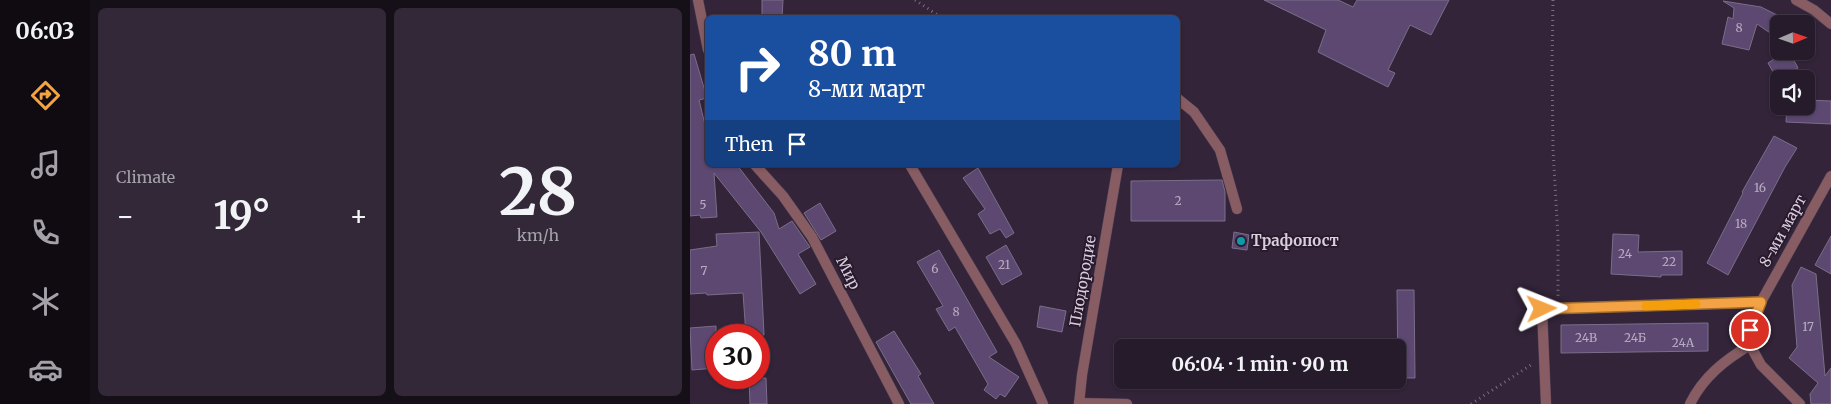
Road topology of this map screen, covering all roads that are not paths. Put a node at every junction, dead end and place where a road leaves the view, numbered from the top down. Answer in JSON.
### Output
{"nodes":[{"id":1,"x":698,"y":0,"type":"edge"},
{"id":2,"x":1796,"y":0,"type":"edge"},
{"id":3,"x":1831,"y":24,"type":"edge"},
{"id":4,"x":705,"y":35,"type":"edge"},
{"id":5,"x":1180,"y":101,"type":"edge"},
{"id":6,"x":757,"y":167,"type":"edge"},
{"id":7,"x":911,"y":167,"type":"edge"},
{"id":8,"x":1118,"y":167,"type":"edge"},
{"id":9,"x":1831,"y":176,"type":"edge"},
{"id":10,"x":1237,"y":210,"type":"dead end"},
{"id":11,"x":1761,"y":302,"type":"junction"},
{"id":12,"x":1750,"y":345,"type":"junction"},
{"id":13,"x":1079,"y":403,"type":"edge"},
{"id":14,"x":899,"y":404,"type":"edge"},
{"id":15,"x":1044,"y":404,"type":"edge"},
{"id":16,"x":1127,"y":404,"type":"edge"},
{"id":17,"x":1546,"y":404,"type":"edge"},
{"id":18,"x":1690,"y":404,"type":"edge"},
{"id":19,"x":1800,"y":404,"type":"edge"}],
"edges":[{"from":1,"to":4,"type":"street"},
{"from":2,"to":3,"type":"street"},
{"from":5,"to":10,"type":"street"},
{"from":6,"to":14,"type":"street","name":"Мир"},
{"from":7,"to":15,"type":"street"},
{"from":8,"to":13,"type":"street","name":"Плодородие"},
{"from":9,"to":11,"type":"street","name":"8-ми март"},
{"from":11,"to":12,"type":"street","name":"8-ми март"},
{"from":11,"to":17,"type":"street"},
{"from":12,"to":18,"type":"street"},
{"from":12,"to":19,"type":"street"},
{"from":13,"to":16,"type":"street"}]}
